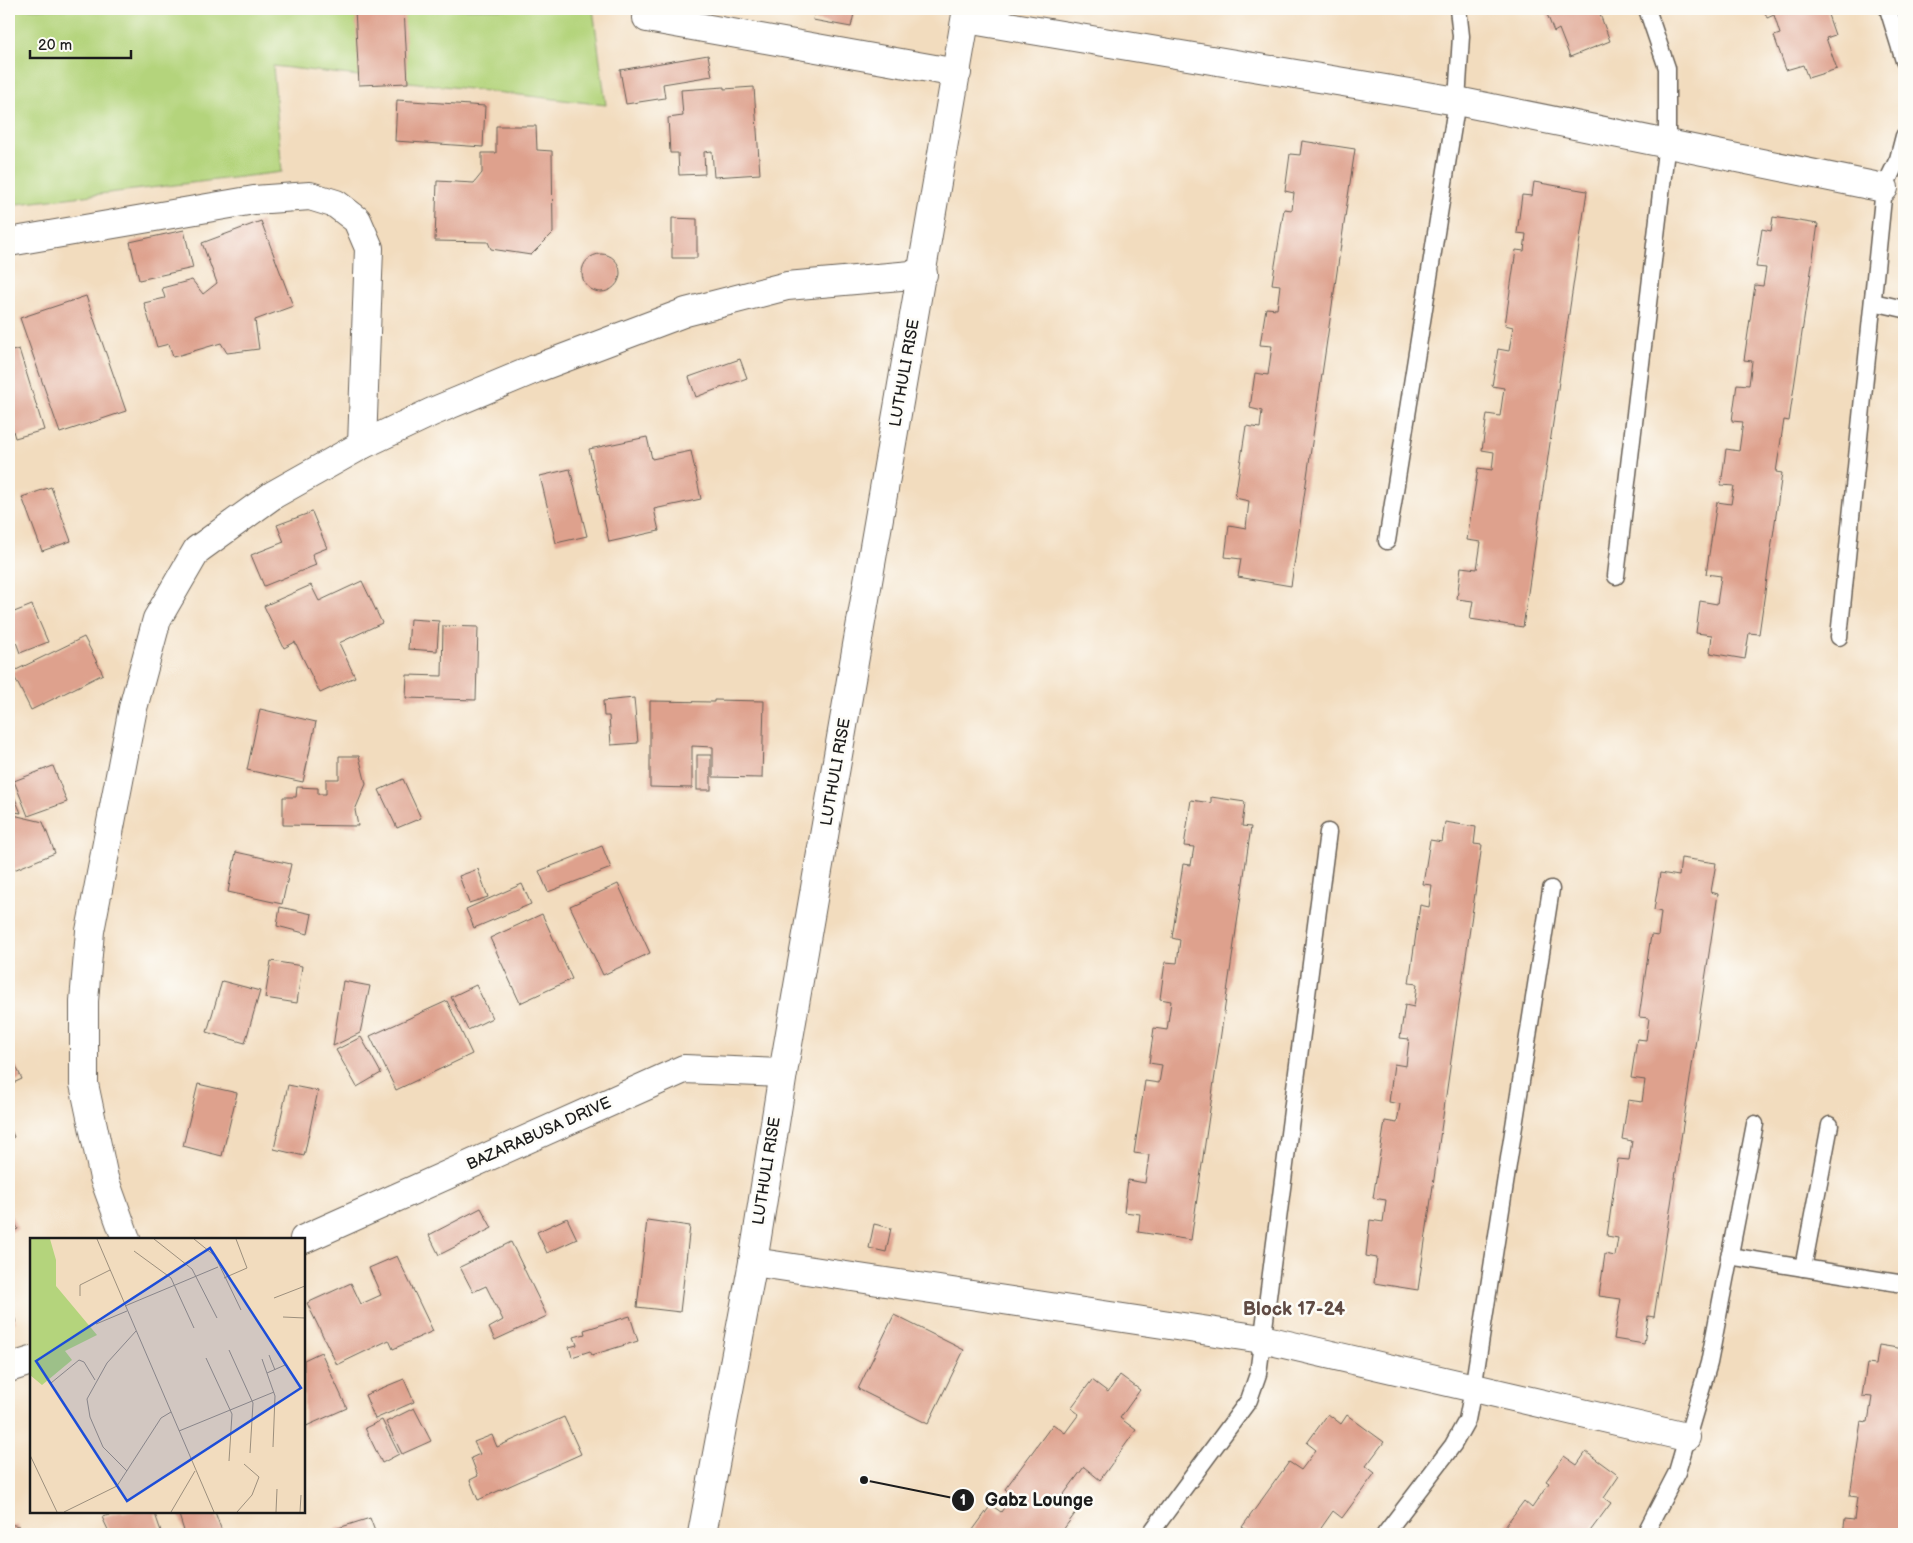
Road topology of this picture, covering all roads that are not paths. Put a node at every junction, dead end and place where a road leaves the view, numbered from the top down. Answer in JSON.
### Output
{"nodes":[{"id":1,"x":1458,"y":9,"type":"edge"},
{"id":2,"x":1647,"y":9,"type":"edge"},
{"id":3,"x":1888,"y":9,"type":"edge"},
{"id":4,"x":966,"y":14,"type":"edge"},
{"id":5,"x":647,"y":18,"type":"dead end"},
{"id":6,"x":1904,"y":61,"type":"edge"},
{"id":7,"x":957,"y":74,"type":"junction"},
{"id":8,"x":1456,"y":101,"type":"junction"},
{"id":9,"x":1904,"y":136,"type":"edge"},
{"id":10,"x":1667,"y":142,"type":"junction"},
{"id":11,"x":1884,"y":188,"type":"junction"},
{"id":12,"x":9,"y":242,"type":"edge"},
{"id":13,"x":922,"y":274,"type":"junction"},
{"id":14,"x":1873,"y":302,"type":"junction"},
{"id":15,"x":1904,"y":309,"type":"edge"},
{"id":16,"x":362,"y":446,"type":"junction"},
{"id":17,"x":1387,"y":541,"type":"dead end"},
{"id":18,"x":1616,"y":576,"type":"dead end"},
{"id":19,"x":1839,"y":637,"type":"dead end"},
{"id":20,"x":1328,"y":832,"type":"dead end"},
{"id":21,"x":1551,"y":889,"type":"dead end"},
{"id":22,"x":783,"y":1074,"type":"junction"},
{"id":23,"x":1754,"y":1124,"type":"dead end"},
{"id":24,"x":1830,"y":1126,"type":"dead end"},
{"id":25,"x":126,"y":1238,"type":"edge"},
{"id":26,"x":305,"y":1239,"type":"edge"},
{"id":27,"x":1729,"y":1256,"type":"junction"},
{"id":28,"x":753,"y":1262,"type":"junction"},
{"id":29,"x":1803,"y":1268,"type":"junction"},
{"id":30,"x":1904,"y":1284,"type":"edge"},
{"id":31,"x":1262,"y":1339,"type":"junction"},
{"id":32,"x":30,"y":1361,"type":"edge"},
{"id":33,"x":9,"y":1368,"type":"edge"},
{"id":34,"x":1473,"y":1389,"type":"junction"},
{"id":35,"x":1686,"y":1437,"type":"junction"},
{"id":36,"x":702,"y":1534,"type":"edge"},
{"id":37,"x":1150,"y":1534,"type":"edge"},
{"id":38,"x":1385,"y":1534,"type":"edge"},
{"id":39,"x":1645,"y":1534,"type":"edge"}],
"edges":[{"from":1,"to":8,"type":"lane"},
{"from":2,"to":10,"type":"lane"},
{"from":3,"to":6,"type":"lane"},
{"from":4,"to":7,"type":"street","name":"LUTHULI RISE"},
{"from":4,"to":8,"type":"street"},
{"from":5,"to":7,"type":"street"},
{"from":7,"to":13,"type":"street","name":"LUTHULI RISE"},
{"from":8,"to":10,"type":"street"},
{"from":8,"to":17,"type":"lane"},
{"from":9,"to":11,"type":"lane"},
{"from":10,"to":11,"type":"street"},
{"from":10,"to":18,"type":"lane"},
{"from":11,"to":14,"type":"lane"},
{"from":12,"to":16,"type":"street"},
{"from":13,"to":16,"type":"street"},
{"from":13,"to":22,"type":"street","name":"LUTHULI RISE"},
{"from":14,"to":15,"type":"lane"},
{"from":14,"to":19,"type":"lane"},
{"from":16,"to":25,"type":"street"},
{"from":20,"to":31,"type":"lane"},
{"from":21,"to":34,"type":"lane"},
{"from":22,"to":26,"type":"street","name":"BAZARABUSA DRIVE"},
{"from":22,"to":28,"type":"street","name":"LUTHULI RISE"},
{"from":23,"to":27,"type":"lane"},
{"from":24,"to":29,"type":"lane"},
{"from":27,"to":29,"type":"lane"},
{"from":27,"to":35,"type":"lane"},
{"from":28,"to":31,"type":"street"},
{"from":28,"to":36,"type":"street","name":"LUTHULI RISE"},
{"from":29,"to":30,"type":"lane"},
{"from":31,"to":34,"type":"street"},
{"from":31,"to":37,"type":"lane"},
{"from":32,"to":33,"type":"street"},
{"from":34,"to":35,"type":"street"},
{"from":34,"to":38,"type":"lane"},
{"from":35,"to":39,"type":"lane"}]}
